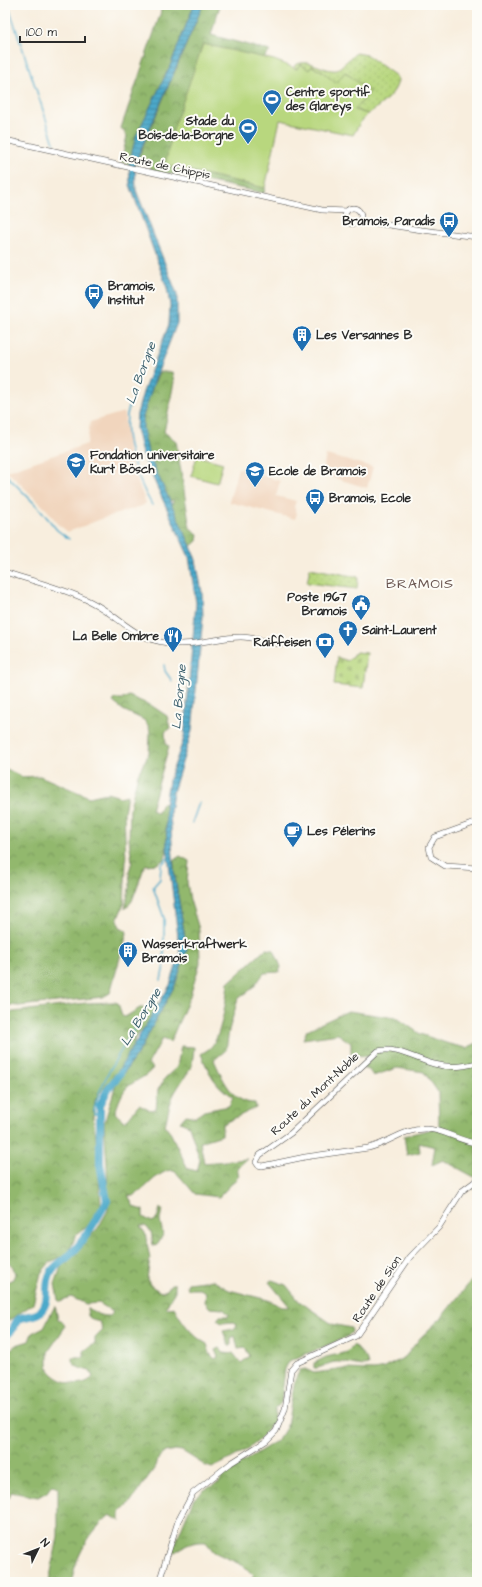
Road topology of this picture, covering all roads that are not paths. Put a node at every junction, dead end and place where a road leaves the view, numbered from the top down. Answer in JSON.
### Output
{"nodes":[{"id":1,"x":5,"y":140,"type":"edge"},
{"id":2,"x":322,"y":210,"type":"junction"},
{"id":3,"x":347,"y":211,"type":"junction"},
{"id":4,"x":360,"y":213,"type":"junction"},
{"id":5,"x":346,"y":220,"type":"junction"},
{"id":6,"x":358,"y":222,"type":"junction"},
{"id":7,"x":386,"y":224,"type":"junction"},
{"id":8,"x":477,"y":236,"type":"edge"},
{"id":9,"x":5,"y":572,"type":"edge"},
{"id":10,"x":289,"y":644,"type":"dead end"},
{"id":11,"x":477,"y":822,"type":"edge"},
{"id":12,"x":477,"y":868,"type":"edge"},
{"id":13,"x":477,"y":1063,"type":"edge"},
{"id":14,"x":477,"y":1143,"type":"edge"},
{"id":15,"x":477,"y":1180,"type":"edge"},
{"id":16,"x":159,"y":1582,"type":"edge"}],
"edges":[{"from":1,"to":2,"type":"street","name":"Route de Chippis"},
{"from":2,"to":3,"type":"street","name":"Route de Chippis"},
{"from":2,"to":5,"type":"street","name":"Route de Chippis"},
{"from":3,"to":4,"type":"street","name":"Route de Chippis"},
{"from":3,"to":5,"type":"street"},
{"from":4,"to":6,"type":"street"},
{"from":4,"to":7,"type":"street","name":"Route de Chippis"},
{"from":5,"to":6,"type":"street","name":"Route de Chippis"},
{"from":6,"to":7,"type":"street","name":"Route de Chippis"},
{"from":7,"to":8,"type":"street","name":"Route de Chippis"},
{"from":9,"to":10,"type":"street"},
{"from":11,"to":12,"type":"street"},
{"from":13,"to":14,"type":"street","name":"Route du Mont-Noble"},
{"from":15,"to":16,"type":"street","name":"Route de Sion"}]}
